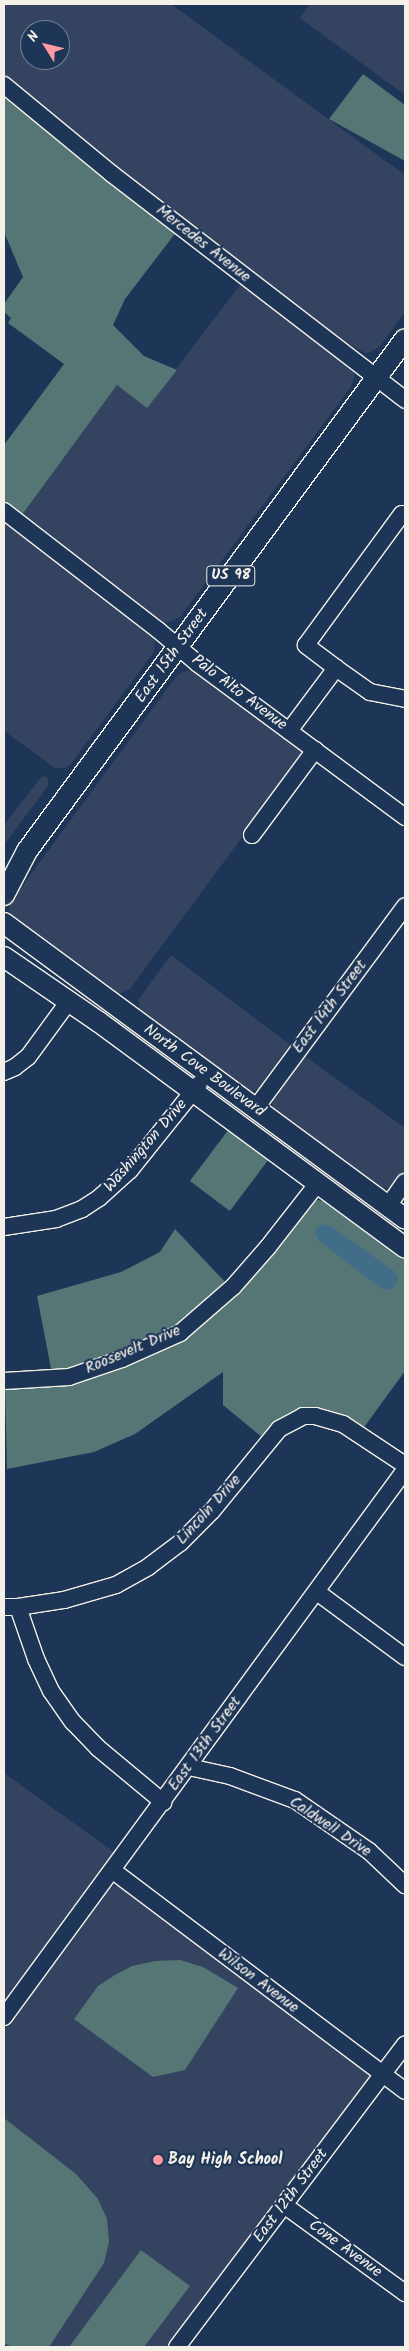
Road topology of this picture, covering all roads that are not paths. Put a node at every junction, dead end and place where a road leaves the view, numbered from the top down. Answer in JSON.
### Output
{"nodes":[{"id":1,"x":4,"y":85,"type":"edge"},
{"id":2,"x":405,"y":339,"type":"edge"},
{"id":3,"x":377,"y":378,"type":"junction"},
{"id":4,"x":405,"y":400,"type":"edge"},
{"id":5,"x":4,"y":511,"type":"edge"},
{"id":6,"x":405,"y":516,"type":"edge"},
{"id":7,"x":178,"y":647,"type":"junction"},
{"id":8,"x":336,"y":668,"type":"junction"},
{"id":9,"x":405,"y":699,"type":"edge"},
{"id":10,"x":289,"y":731,"type":"junction"},
{"id":11,"x":315,"y":750,"type":"junction"},
{"id":12,"x":405,"y":816,"type":"edge"},
{"id":13,"x":252,"y":835,"type":"dead end"},
{"id":14,"x":27,"y":851,"type":"junction"},
{"id":15,"x":4,"y":873,"type":"edge"},
{"id":16,"x":4,"y":895,"type":"edge"},
{"id":17,"x":405,"y":906,"type":"edge"},
{"id":18,"x":4,"y":923,"type":"edge"},
{"id":19,"x":4,"y":957,"type":"edge"},
{"id":20,"x":69,"y":1001,"type":"junction"},
{"id":21,"x":4,"y":1072,"type":"edge"},
{"id":22,"x":196,"y":1088,"type":"junction"},
{"id":23,"x":255,"y":1109,"type":"junction"},
{"id":24,"x":405,"y":1182,"type":"edge"},
{"id":25,"x":318,"y":1183,"type":"junction"},
{"id":26,"x":388,"y":1206,"type":"junction"},
{"id":27,"x":405,"y":1219,"type":"edge"},
{"id":28,"x":4,"y":1227,"type":"edge"},
{"id":29,"x":405,"y":1248,"type":"edge"},
{"id":30,"x":4,"y":1381,"type":"edge"},
{"id":31,"x":405,"y":1465,"type":"edge"},
{"id":32,"x":405,"y":1470,"type":"edge"},
{"id":33,"x":317,"y":1592,"type":"junction"},
{"id":34,"x":11,"y":1607,"type":"edge"},
{"id":35,"x":405,"y":1657,"type":"edge"},
{"id":36,"x":189,"y":1767,"type":"junction"},
{"id":37,"x":163,"y":1802,"type":"junction"},
{"id":38,"x":112,"y":1870,"type":"junction"},
{"id":39,"x":405,"y":1885,"type":"edge"},
{"id":40,"x":4,"y":2017,"type":"edge"},
{"id":41,"x":405,"y":2044,"type":"edge"},
{"id":42,"x":382,"y":2074,"type":"junction"},
{"id":43,"x":405,"y":2091,"type":"edge"},
{"id":44,"x":284,"y":2205,"type":"junction"},
{"id":45,"x":405,"y":2293,"type":"edge"},
{"id":46,"x":185,"y":2344,"type":"edge"}],
"edges":[{"from":1,"to":3,"type":"street","name":"Mercedes Avenue"},
{"from":2,"to":3,"type":"main road","name":"East 15th Street","number":"US 98"},
{"from":3,"to":4,"type":"street","name":"Mercedes Avenue"},
{"from":3,"to":7,"type":"main road","name":"East 15th Street","number":"US 98"},
{"from":5,"to":7,"type":"street","name":"Palo Alto Avenue"},
{"from":6,"to":8,"type":"street"},
{"from":7,"to":10,"type":"street","name":"Palo Alto Avenue"},
{"from":7,"to":14,"type":"main road","name":"East 15th Street","number":"US 98"},
{"from":8,"to":9,"type":"street"},
{"from":8,"to":10,"type":"street"},
{"from":10,"to":11,"type":"street","name":"Palo Alto Avenue"},
{"from":11,"to":12,"type":"street","name":"Palo Alto Avenue"},
{"from":11,"to":13,"type":"street"},
{"from":14,"to":15,"type":"main road","name":"East 15th Street","number":"US 98"},
{"from":14,"to":16,"type":"main road","name":"East 15th Street","number":"US 98"},
{"from":17,"to":23,"type":"street","name":"East 14th Street"},
{"from":18,"to":23,"type":"main road","name":"North Cove Boulevard"},
{"from":19,"to":20,"type":"main road","name":"North Cove Boulevard"},
{"from":20,"to":21,"type":"street"},
{"from":20,"to":22,"type":"main road","name":"North Cove Boulevard"},
{"from":22,"to":23,"type":"main road"},
{"from":22,"to":25,"type":"main road","name":"North Cove Boulevard"},
{"from":22,"to":28,"type":"street","name":"Washington Drive"},
{"from":23,"to":26,"type":"main road","name":"North Cove Boulevard"},
{"from":24,"to":26,"type":"street"},
{"from":25,"to":29,"type":"main road","name":"North Cove Boulevard"},
{"from":25,"to":30,"type":"street","name":"Roosevelt Drive"},
{"from":26,"to":27,"type":"main road","name":"North Cove Boulevard"},
{"from":31,"to":34,"type":"street","name":"Lincoln Drive"},
{"from":32,"to":33,"type":"street","name":"East 13th Street"},
{"from":33,"to":35,"type":"street"},
{"from":33,"to":36,"type":"street","name":"East 13th Street"},
{"from":34,"to":37,"type":"street"},
{"from":36,"to":37,"type":"street","name":"East 13th Street"},
{"from":36,"to":39,"type":"street","name":"Caldwell Drive"},
{"from":37,"to":38,"type":"street","name":"East 13th Street"},
{"from":38,"to":40,"type":"street","name":"East 13th Street"},
{"from":38,"to":42,"type":"street","name":"Wilson Avenue"},
{"from":41,"to":42,"type":"street","name":"East 12th Street"},
{"from":42,"to":43,"type":"street","name":"Wilson Avenue"},
{"from":42,"to":44,"type":"street","name":"East 12th Street"},
{"from":44,"to":45,"type":"street","name":"Cone Avenue"},
{"from":44,"to":46,"type":"street","name":"East 12th Street"}]}
